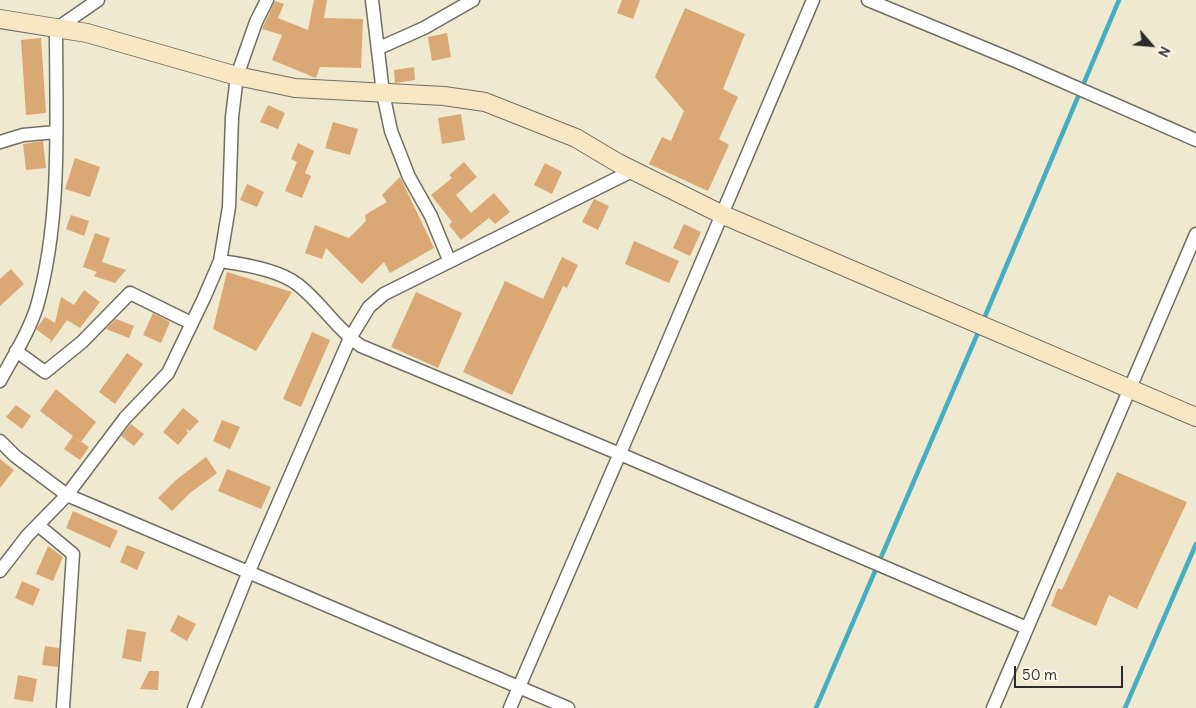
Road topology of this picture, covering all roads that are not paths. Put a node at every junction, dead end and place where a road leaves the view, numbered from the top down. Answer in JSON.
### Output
{"nodes":[{"id":1,"x":267,"y":0,"type":"edge"},
{"id":2,"x":372,"y":0,"type":"edge"},
{"id":3,"x":473,"y":0,"type":"edge"},
{"id":4,"x":813,"y":0,"type":"edge"},
{"id":5,"x":868,"y":0,"type":"edge"},
{"id":6,"x":93,"y":2,"type":"edge"},
{"id":7,"x":0,"y":19,"type":"edge"},
{"id":8,"x":56,"y":28,"type":"junction"},
{"id":9,"x":379,"y":48,"type":"junction"},
{"id":10,"x":237,"y":76,"type":"junction"},
{"id":11,"x":383,"y":93,"type":"junction"},
{"id":12,"x":56,"y":132,"type":"junction"},
{"id":13,"x":1196,"y":140,"type":"edge"},
{"id":14,"x":0,"y":142,"type":"edge"},
{"id":15,"x":634,"y":170,"type":"junction"},
{"id":16,"x":721,"y":214,"type":"junction"},
{"id":17,"x":1196,"y":234,"type":"edge"},
{"id":18,"x":449,"y":260,"type":"junction"},
{"id":19,"x":220,"y":261,"type":"junction"},
{"id":20,"x":191,"y":323,"type":"junction"},
{"id":21,"x":350,"y":338,"type":"junction"},
{"id":22,"x":16,"y":351,"type":"junction"},
{"id":23,"x":0,"y":381,"type":"edge"},
{"id":24,"x":1130,"y":389,"type":"junction"},
{"id":25,"x":1196,"y":417,"type":"edge"},
{"id":26,"x":0,"y":441,"type":"edge"},
{"id":27,"x":620,"y":454,"type":"junction"},
{"id":28,"x":67,"y":495,"type":"junction"},
{"id":29,"x":38,"y":525,"type":"junction"},
{"id":30,"x":0,"y":571,"type":"edge"},
{"id":31,"x":249,"y":572,"type":"junction"},
{"id":32,"x":1027,"y":628,"type":"junction"},
{"id":33,"x":519,"y":688,"type":"junction"},
{"id":34,"x":63,"y":708,"type":"edge"},
{"id":35,"x":194,"y":708,"type":"edge"},
{"id":36,"x":510,"y":708,"type":"edge"},
{"id":37,"x":568,"y":708,"type":"edge"},
{"id":38,"x":993,"y":708,"type":"edge"}],
"edges":[{"from":1,"to":10,"type":"street"},
{"from":2,"to":9,"type":"street"},
{"from":3,"to":9,"type":"street"},
{"from":4,"to":16,"type":"street"},
{"from":5,"to":13,"type":"street"},
{"from":6,"to":8,"type":"street"},
{"from":7,"to":8,"type":"street"},
{"from":8,"to":10,"type":"street"},
{"from":8,"to":12,"type":"street"},
{"from":9,"to":11,"type":"street"},
{"from":10,"to":11,"type":"street"},
{"from":10,"to":19,"type":"street"},
{"from":11,"to":15,"type":"street"},
{"from":11,"to":18,"type":"street"},
{"from":12,"to":14,"type":"street"},
{"from":12,"to":22,"type":"street"},
{"from":15,"to":16,"type":"street"},
{"from":15,"to":18,"type":"street"},
{"from":16,"to":24,"type":"street"},
{"from":16,"to":27,"type":"street"},
{"from":17,"to":24,"type":"street"},
{"from":18,"to":21,"type":"street"},
{"from":19,"to":20,"type":"street"},
{"from":19,"to":21,"type":"street"},
{"from":20,"to":22,"type":"street"},
{"from":20,"to":28,"type":"street"},
{"from":21,"to":27,"type":"street"},
{"from":21,"to":31,"type":"street"},
{"from":22,"to":23,"type":"street"},
{"from":24,"to":25,"type":"street"},
{"from":24,"to":32,"type":"street"},
{"from":26,"to":28,"type":"street"},
{"from":27,"to":32,"type":"street"},
{"from":27,"to":33,"type":"street"},
{"from":28,"to":29,"type":"street"},
{"from":28,"to":31,"type":"street"},
{"from":29,"to":30,"type":"street"},
{"from":29,"to":34,"type":"street"},
{"from":31,"to":33,"type":"street"},
{"from":31,"to":35,"type":"street"},
{"from":32,"to":38,"type":"street"},
{"from":33,"to":36,"type":"street"},
{"from":33,"to":37,"type":"street"}]}
